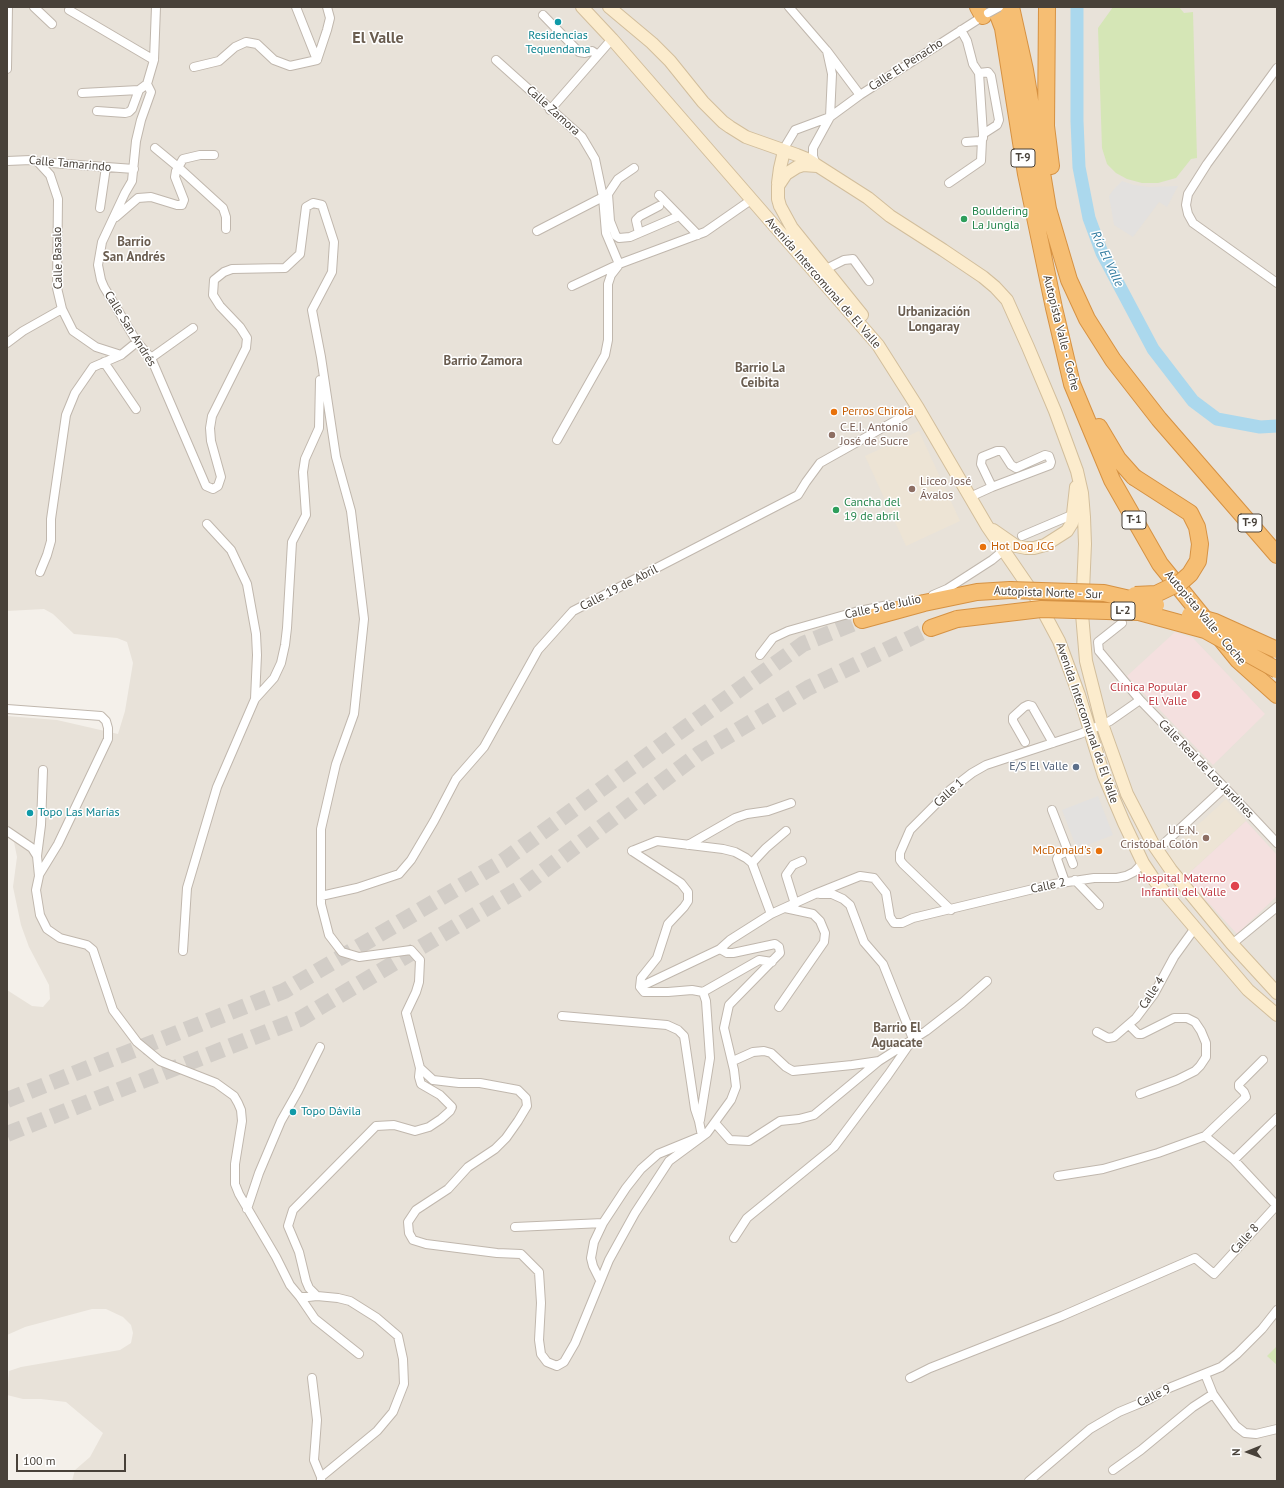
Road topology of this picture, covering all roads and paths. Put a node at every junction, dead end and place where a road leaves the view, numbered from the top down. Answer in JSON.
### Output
{"nodes":[{"id":1,"x":8,"y":7,"type":"edge"},
{"id":2,"x":34,"y":7,"type":"edge"},
{"id":3,"x":156,"y":7,"type":"edge"},
{"id":4,"x":296,"y":7,"type":"edge"},
{"id":5,"x":327,"y":7,"type":"edge"},
{"id":6,"x":582,"y":7,"type":"edge"},
{"id":7,"x":609,"y":7,"type":"edge"},
{"id":8,"x":789,"y":7,"type":"edge"},
{"id":9,"x":999,"y":7,"type":"edge"},
{"id":10,"x":1011,"y":7,"type":"edge"},
{"id":11,"x":1047,"y":7,"type":"edge"},
{"id":12,"x":69,"y":10,"type":"dead end"},
{"id":13,"x":986,"y":11,"type":"edge"},
{"id":14,"x":543,"y":15,"type":"dead end"},
{"id":15,"x":52,"y":24,"type":"dead end"},
{"id":16,"x":961,"y":30,"type":"junction"},
{"id":17,"x":612,"y":39,"type":"junction"},
{"id":18,"x":827,"y":51,"type":"junction"},
{"id":19,"x":598,"y":55,"type":"junction"},
{"id":20,"x":154,"y":60,"type":"junction"},
{"id":21,"x":317,"y":60,"type":"junction"},
{"id":22,"x":496,"y":60,"type":"dead end"},
{"id":23,"x":194,"y":67,"type":"dead end"},
{"id":24,"x":1277,"y":68,"type":"edge"},
{"id":25,"x":7,"y":69,"type":"edge"},
{"id":26,"x":979,"y":73,"type":"junction"},
{"id":27,"x":147,"y":84,"type":"junction"},
{"id":28,"x":139,"y":90,"type":"junction"},
{"id":29,"x":82,"y":92,"type":"dead end"},
{"id":30,"x":860,"y":95,"type":"junction"},
{"id":31,"x":996,"y":107,"type":"junction"},
{"id":32,"x":982,"y":109,"type":"junction"},
{"id":33,"x":550,"y":110,"type":"junction"},
{"id":34,"x":97,"y":112,"type":"dead end"},
{"id":35,"x":830,"y":117,"type":"junction"},
{"id":36,"x":983,"y":137,"type":"junction"},
{"id":37,"x":966,"y":142,"type":"dead end"},
{"id":38,"x":155,"y":148,"type":"dead end"},
{"id":39,"x":784,"y":151,"type":"junction"},
{"id":40,"x":214,"y":155,"type":"dead end"},
{"id":41,"x":7,"y":161,"type":"edge"},
{"id":42,"x":38,"y":162,"type":"junction"},
{"id":43,"x":817,"y":166,"type":"junction"},
{"id":44,"x":106,"y":167,"type":"junction"},
{"id":45,"x":178,"y":167,"type":"junction"},
{"id":46,"x":634,"y":168,"type":"dead end"},
{"id":47,"x":134,"y":169,"type":"junction"},
{"id":48,"x":949,"y":183,"type":"dead end"},
{"id":49,"x":778,"y":186,"type":"junction"},
{"id":50,"x":659,"y":195,"type":"dead end"},
{"id":51,"x":603,"y":197,"type":"junction"},
{"id":52,"x":751,"y":200,"type":"junction"},
{"id":53,"x":659,"y":206,"type":"dead end"},
{"id":54,"x":100,"y":208,"type":"dead end"},
{"id":55,"x":679,"y":216,"type":"junction"},
{"id":56,"x":113,"y":219,"type":"junction"},
{"id":57,"x":226,"y":229,"type":"dead end"},
{"id":58,"x":537,"y":231,"type":"dead end"},
{"id":59,"x":639,"y":233,"type":"junction"},
{"id":60,"x":698,"y":235,"type":"junction"},
{"id":61,"x":1063,"y":262,"type":"junction"},
{"id":62,"x":619,"y":264,"type":"junction"},
{"id":63,"x":826,"y":269,"type":"junction"},
{"id":64,"x":869,"y":281,"type":"dead end"},
{"id":65,"x":1277,"y":283,"type":"edge"},
{"id":66,"x":572,"y":286,"type":"dead end"},
{"id":67,"x":1054,"y":308,"type":"junction"},
{"id":68,"x":62,"y":310,"type":"junction"},
{"id":69,"x":193,"y":328,"type":"dead end"},
{"id":70,"x":138,"y":342,"type":"junction"},
{"id":71,"x":7,"y":343,"type":"edge"},
{"id":72,"x":878,"y":345,"type":"junction"},
{"id":73,"x":121,"y":355,"type":"junction"},
{"id":74,"x":321,"y":357,"type":"junction"},
{"id":75,"x":151,"y":358,"type":"junction"},
{"id":76,"x":104,"y":362,"type":"junction"},
{"id":77,"x":918,"y":408,"type":"junction"},
{"id":78,"x":136,"y":409,"type":"dead end"},
{"id":79,"x":557,"y":440,"type":"dead end"},
{"id":80,"x":1077,"y":472,"type":"junction"},
{"id":81,"x":992,"y":487,"type":"junction"},
{"id":82,"x":970,"y":497,"type":"junction"},
{"id":83,"x":1074,"y":514,"type":"junction"},
{"id":84,"x":207,"y":524,"type":"dead end"},
{"id":85,"x":987,"y":526,"type":"junction"},
{"id":86,"x":1022,"y":536,"type":"dead end"},
{"id":87,"x":1004,"y":550,"type":"junction"},
{"id":88,"x":1277,"y":555,"type":"edge"},
{"id":89,"x":40,"y":572,"type":"dead end"},
{"id":90,"x":1104,"y":594,"type":"junction"},
{"id":91,"x":862,"y":620,"type":"tunnel mouth"},
{"id":92,"x":1122,"y":622,"type":"dead end"},
{"id":93,"x":931,"y":628,"type":"tunnel mouth"},
{"id":94,"x":1277,"y":650,"type":"edge"},
{"id":95,"x":760,"y":655,"type":"dead end"},
{"id":96,"x":1277,"y":670,"type":"edge"},
{"id":97,"x":1277,"y":695,"type":"edge"},
{"id":98,"x":255,"y":699,"type":"junction"},
{"id":99,"x":1140,"y":700,"type":"junction"},
{"id":100,"x":7,"y":709,"type":"edge"},
{"id":101,"x":1102,"y":724,"type":"junction"},
{"id":102,"x":1089,"y":729,"type":"junction"},
{"id":103,"x":1025,"y":742,"type":"dead end"},
{"id":104,"x":1053,"y":743,"type":"junction"},
{"id":105,"x":43,"y":770,"type":"dead end"},
{"id":106,"x":1225,"y":787,"type":"junction"},
{"id":107,"x":791,"y":803,"type":"dead end"},
{"id":108,"x":1052,"y":810,"type":"dead end"},
{"id":109,"x":7,"y":831,"type":"edge"},
{"id":110,"x":786,"y":831,"type":"dead end"},
{"id":111,"x":1277,"y":843,"type":"edge"},
{"id":112,"x":688,"y":845,"type":"junction"},
{"id":113,"x":1157,"y":850,"type":"junction"},
{"id":114,"x":1068,"y":851,"type":"junction"},
{"id":115,"x":37,"y":856,"type":"junction"},
{"id":116,"x":802,"y":860,"type":"dead end"},
{"id":117,"x":752,"y":863,"type":"junction"},
{"id":118,"x":1143,"y":863,"type":"junction"},
{"id":119,"x":1073,"y":864,"type":"dead end"},
{"id":120,"x":39,"y":876,"type":"junction"},
{"id":121,"x":1076,"y":880,"type":"junction"},
{"id":122,"x":1065,"y":882,"type":"junction"},
{"id":123,"x":815,"y":894,"type":"junction"},
{"id":124,"x":321,"y":896,"type":"junction"},
{"id":125,"x":794,"y":904,"type":"junction"},
{"id":126,"x":1099,"y":905,"type":"dead end"},
{"id":127,"x":1277,"y":907,"type":"edge"},
{"id":128,"x":785,"y":908,"type":"junction"},
{"id":129,"x":951,"y":910,"type":"junction"},
{"id":130,"x":771,"y":914,"type":"junction"},
{"id":131,"x":1195,"y":928,"type":"junction"},
{"id":132,"x":1232,"y":944,"type":"junction"},
{"id":133,"x":720,"y":949,"type":"junction"},
{"id":134,"x":183,"y":951,"type":"dead end"},
{"id":135,"x":772,"y":962,"type":"junction"},
{"id":136,"x":987,"y":981,"type":"dead end"},
{"id":137,"x":640,"y":987,"type":"junction"},
{"id":138,"x":703,"y":992,"type":"junction"},
{"id":139,"x":1277,"y":993,"type":"edge"},
{"id":140,"x":779,"y":1007,"type":"dead end"},
{"id":141,"x":1277,"y":1015,"type":"edge"},
{"id":142,"x":562,"y":1016,"type":"dead end"},
{"id":143,"x":1129,"y":1025,"type":"junction"},
{"id":144,"x":1097,"y":1032,"type":"dead end"},
{"id":145,"x":913,"y":1039,"type":"junction"},
{"id":146,"x":320,"y":1047,"type":"dead end"},
{"id":147,"x":879,"y":1060,"type":"junction"},
{"id":148,"x":1263,"y":1060,"type":"dead end"},
{"id":149,"x":732,"y":1061,"type":"junction"},
{"id":150,"x":420,"y":1068,"type":"junction"},
{"id":151,"x":1140,"y":1094,"type":"dead end"},
{"id":152,"x":1277,"y":1118,"type":"edge"},
{"id":153,"x":699,"y":1121,"type":"junction"},
{"id":154,"x":715,"y":1124,"type":"junction"},
{"id":155,"x":702,"y":1136,"type":"junction"},
{"id":156,"x":1205,"y":1136,"type":"junction"},
{"id":157,"x":1234,"y":1160,"type":"junction"},
{"id":158,"x":1058,"y":1176,"type":"dead end"},
{"id":159,"x":1277,"y":1205,"type":"edge"},
{"id":160,"x":247,"y":1209,"type":"junction"},
{"id":161,"x":603,"y":1223,"type":"junction"},
{"id":162,"x":515,"y":1227,"type":"dead end"},
{"id":163,"x":734,"y":1238,"type":"dead end"},
{"id":164,"x":600,"y":1280,"type":"junction"},
{"id":165,"x":317,"y":1296,"type":"junction"},
{"id":166,"x":300,"y":1297,"type":"junction"},
{"id":167,"x":1277,"y":1310,"type":"edge"},
{"id":168,"x":359,"y":1354,"type":"dead end"},
{"id":169,"x":1205,"y":1374,"type":"junction"},
{"id":170,"x":312,"y":1378,"type":"dead end"},
{"id":171,"x":910,"y":1378,"type":"dead end"},
{"id":172,"x":1213,"y":1394,"type":"junction"},
{"id":173,"x":1277,"y":1430,"type":"edge"},
{"id":174,"x":1113,"y":1470,"type":"dead end"},
{"id":175,"x":321,"y":1479,"type":"edge"},
{"id":176,"x":1029,"y":1481,"type":"edge"}],
"edges":[{"from":1,"to":25,"type":"street"},
{"from":2,"to":15,"type":"street"},
{"from":3,"to":20,"type":"street","name":"Calle San Andrés"},
{"from":4,"to":21,"type":"street"},
{"from":5,"to":21,"type":"street"},
{"from":6,"to":17,"type":"main road","name":"Avenida Intercomunal de El Valle"},
{"from":7,"to":39,"type":"main road","name":"Avenida Intercomunal de El Valle"},
{"from":8,"to":18,"type":"street"},
{"from":9,"to":13,"type":"street","name":"Calle El Penacho","bridge":true},
{"from":10,"to":61,"type":"highway","name":"Autopista Valle - Coche","number":"T-9"},
{"from":11,"to":61,"type":"highway"},
{"from":12,"to":20,"type":"street"},
{"from":13,"to":16,"type":"street","name":"Calle El Penacho"},
{"from":13,"to":67,"type":"highway","name":"Autopista Valle - Coche","number":"T-9"},
{"from":14,"to":19,"type":"street"},
{"from":16,"to":26,"type":"street"},
{"from":16,"to":30,"type":"street","name":"Calle El Penacho"},
{"from":17,"to":19,"type":"street"},
{"from":17,"to":52,"type":"main road","name":"Avenida Intercomunal de El Valle"},
{"from":18,"to":30,"type":"street"},
{"from":18,"to":35,"type":"street"},
{"from":19,"to":33,"type":"street"},
{"from":20,"to":27,"type":"street","name":"Calle San Andrés"},
{"from":21,"to":23,"type":"street"},
{"from":22,"to":33,"type":"street","name":"Calle Zamora"},
{"from":24,"to":65,"type":"street"},
{"from":26,"to":31,"type":"street"},
{"from":26,"to":32,"type":"street"},
{"from":27,"to":28,"type":"street"},
{"from":27,"to":47,"type":"street","name":"Calle San Andrés"},
{"from":28,"to":29,"type":"street"},
{"from":28,"to":34,"type":"street"},
{"from":30,"to":35,"type":"street","name":"Calle El Penacho"},
{"from":31,"to":32,"type":"street"},
{"from":31,"to":36,"type":"street"},
{"from":32,"to":36,"type":"street"},
{"from":33,"to":51,"type":"street","name":"Calle Zamora"},
{"from":35,"to":39,"type":"street"},
{"from":35,"to":43,"type":"street"},
{"from":36,"to":37,"type":"street"},
{"from":36,"to":48,"type":"street"},
{"from":38,"to":45,"type":"street"},
{"from":39,"to":43,"type":"main road","name":"Avenida Intercomunal de El Valle"},
{"from":39,"to":49,"type":"main road"},
{"from":40,"to":45,"type":"street"},
{"from":41,"to":42,"type":"street","name":"Calle Tamarindo"},
{"from":42,"to":44,"type":"street","name":"Calle Tamarindo"},
{"from":42,"to":68,"type":"street","name":"Calle Basalo"},
{"from":43,"to":49,"type":"main road"},
{"from":43,"to":80,"type":"main road","name":"Avenida Intercomunal de El Valle"},
{"from":44,"to":47,"type":"street","name":"Calle Tamarindo"},
{"from":44,"to":54,"type":"street"},
{"from":45,"to":56,"type":"street"},
{"from":45,"to":57,"type":"street"},
{"from":46,"to":59,"type":"street"},
{"from":47,"to":56,"type":"street","name":"Calle San Andrés"},
{"from":49,"to":63,"type":"main road"},
{"from":50,"to":55,"type":"street"},
{"from":51,"to":58,"type":"street"},
{"from":51,"to":62,"type":"street","name":"Calle Zamora"},
{"from":52,"to":60,"type":"street"},
{"from":52,"to":72,"type":"main road","name":"Avenida Intercomunal de El Valle"},
{"from":53,"to":59,"type":"street"},
{"from":55,"to":59,"type":"street"},
{"from":55,"to":60,"type":"street"},
{"from":56,"to":70,"type":"street","name":"Calle San Andrés"},
{"from":60,"to":62,"type":"street"},
{"from":61,"to":88,"type":"highway","name":"Autopista Valle - Coche","number":"T-9"},
{"from":62,"to":66,"type":"street"},
{"from":62,"to":79,"type":"street"},
{"from":63,"to":64,"type":"street"},
{"from":63,"to":72,"type":"main road"},
{"from":67,"to":90,"type":"highway","bridge":true},
{"from":67,"to":97,"type":"highway","name":"Autopista Valle - Coche","number":"T-1"},
{"from":68,"to":71,"type":"street"},
{"from":68,"to":73,"type":"street","name":"Calle Basalo"},
{"from":69,"to":75,"type":"street"},
{"from":70,"to":73,"type":"street"},
{"from":70,"to":75,"type":"street","name":"Calle San Andrés"},
{"from":72,"to":77,"type":"main road","name":"Avenida Intercomunal de El Valle"},
{"from":73,"to":76,"type":"street"},
{"from":74,"to":75,"type":"street","name":"Calle San Andrés"},
{"from":74,"to":98,"type":"street"},
{"from":74,"to":124,"type":"street"},
{"from":76,"to":78,"type":"street"},
{"from":76,"to":89,"type":"street"},
{"from":77,"to":82,"type":"main road","name":"Avenida Intercomunal de El Valle"},
{"from":77,"to":124,"type":"street","name":"Calle 19 de Abril"},
{"from":80,"to":83,"type":"main road"},
{"from":80,"to":101,"type":"main road","name":"Avenida Intercomunal de El Valle"},
{"from":81,"to":81,"type":"street"},
{"from":81,"to":82,"type":"street"},
{"from":82,"to":85,"type":"main road","name":"Avenida Intercomunal de El Valle"},
{"from":83,"to":85,"type":"main road"},
{"from":83,"to":86,"type":"street"},
{"from":84,"to":98,"type":"street"},
{"from":85,"to":87,"type":"main road","name":"Avenida Intercomunal de El Valle"},
{"from":87,"to":95,"type":"street","name":"Calle 5 de Julio"},
{"from":87,"to":102,"type":"main road","name":"Avenida Intercomunal de El Valle"},
{"from":90,"to":91,"type":"highway","name":"Autopista Norte - Sur","number":"L-2","bridge":true},
{"from":90,"to":94,"type":"highway","name":"Autopista Norte - Sur","number":"L-2","bridge":true},
{"from":92,"to":99,"type":"street","name":"Calle Real de Los Jardines"},
{"from":93,"to":96,"type":"highway","name":"Autopista Norte - Sur","number":"L-2","bridge":true},
{"from":98,"to":134,"type":"street"},
{"from":99,"to":101,"type":"street"},
{"from":99,"to":106,"type":"street","name":"Calle Real de Los Jardines"},
{"from":100,"to":120,"type":"street"},
{"from":101,"to":102,"type":"street","name":"Calle 1"},
{"from":101,"to":113,"type":"main road","name":"Avenida Intercomunal de El Valle"},
{"from":102,"to":104,"type":"street","name":"Calle 1"},
{"from":102,"to":118,"type":"main road","name":"Avenida Intercomunal de El Valle"},
{"from":103,"to":104,"type":"street"},
{"from":104,"to":129,"type":"street","name":"Calle 1"},
{"from":105,"to":115,"type":"street"},
{"from":106,"to":111,"type":"street","name":"Calle Real de Los Jardines"},
{"from":106,"to":113,"type":"street"},
{"from":107,"to":112,"type":"street"},
{"from":108,"to":114,"type":"street"},
{"from":109,"to":115,"type":"street"},
{"from":110,"to":117,"type":"street"},
{"from":112,"to":117,"type":"street"},
{"from":112,"to":137,"type":"street"},
{"from":113,"to":132,"type":"main road","name":"Avenida Intercomunal de El Valle"},
{"from":114,"to":119,"type":"street"},
{"from":114,"to":122,"type":"street"},
{"from":115,"to":120,"type":"street"},
{"from":116,"to":125,"type":"street"},
{"from":117,"to":130,"type":"street"},
{"from":118,"to":121,"type":"street","name":"Calle 2"},
{"from":118,"to":131,"type":"main road","name":"Avenida Intercomunal de El Valle"},
{"from":120,"to":160,"type":"street"},
{"from":121,"to":122,"type":"street","name":"Calle 2"},
{"from":121,"to":126,"type":"street"},
{"from":122,"to":129,"type":"street","name":"Calle 2"},
{"from":123,"to":125,"type":"street"},
{"from":123,"to":129,"type":"street","name":"Calle 2"},
{"from":123,"to":145,"type":"street"},
{"from":124,"to":150,"type":"street"},
{"from":125,"to":128,"type":"street"},
{"from":127,"to":132,"type":"street"},
{"from":128,"to":130,"type":"street"},
{"from":128,"to":140,"type":"street"},
{"from":130,"to":133,"type":"street"},
{"from":131,"to":141,"type":"main road","name":"Avenida Intercomunal de El Valle"},
{"from":131,"to":143,"type":"street","name":"Calle 4"},
{"from":132,"to":139,"type":"main road","name":"Avenida Intercomunal de El Valle"},
{"from":133,"to":135,"type":"street"},
{"from":133,"to":137,"type":"street"},
{"from":135,"to":138,"type":"street"},
{"from":135,"to":149,"type":"street"},
{"from":136,"to":145,"type":"street"},
{"from":137,"to":138,"type":"street"},
{"from":138,"to":153,"type":"street"},
{"from":142,"to":153,"type":"street"},
{"from":143,"to":144,"type":"street","name":"Calle 4"},
{"from":143,"to":151,"type":"street"},
{"from":145,"to":147,"type":"street"},
{"from":145,"to":163,"type":"street"},
{"from":146,"to":160,"type":"street"},
{"from":147,"to":149,"type":"street"},
{"from":147,"to":154,"type":"street"},
{"from":148,"to":156,"type":"street"},
{"from":149,"to":154,"type":"street"},
{"from":150,"to":164,"type":"street"},
{"from":150,"to":165,"type":"street"},
{"from":152,"to":157,"type":"street"},
{"from":153,"to":155,"type":"street"},
{"from":154,"to":155,"type":"street"},
{"from":155,"to":161,"type":"street"},
{"from":155,"to":164,"type":"street"},
{"from":156,"to":157,"type":"street"},
{"from":156,"to":158,"type":"street"},
{"from":157,"to":159,"type":"street"},
{"from":159,"to":171,"type":"street","name":"Calle 8"},
{"from":160,"to":166,"type":"street"},
{"from":161,"to":162,"type":"street"},
{"from":161,"to":164,"type":"street"},
{"from":165,"to":166,"type":"street"},
{"from":165,"to":175,"type":"street"},
{"from":166,"to":168,"type":"street"},
{"from":167,"to":169,"type":"street","name":"Calle 9"},
{"from":169,"to":172,"type":"street"},
{"from":169,"to":176,"type":"street","name":"Calle 9"},
{"from":170,"to":175,"type":"street"},
{"from":172,"to":173,"type":"street"},
{"from":172,"to":174,"type":"street"}]}
